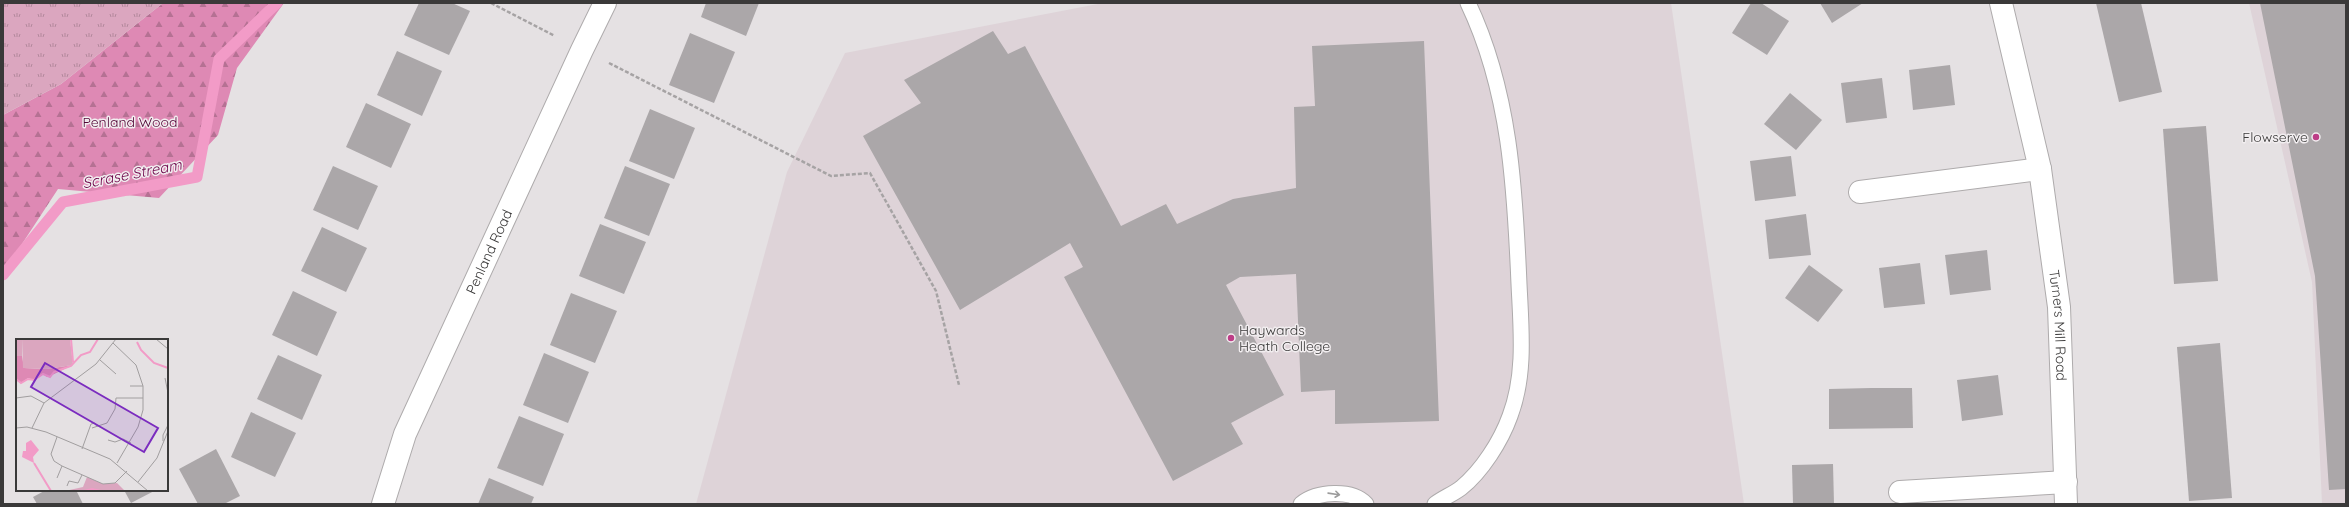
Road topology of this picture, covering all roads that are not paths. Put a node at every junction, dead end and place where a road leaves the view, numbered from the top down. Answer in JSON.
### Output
{"nodes":[{"id":1,"x":606,"y":3,"type":"edge"},
{"id":2,"x":1468,"y":3,"type":"edge"},
{"id":3,"x":2001,"y":3,"type":"edge"},
{"id":4,"x":2040,"y":169,"type":"junction"},
{"id":5,"x":1860,"y":192,"type":"dead end"},
{"id":6,"x":2066,"y":482,"type":"junction"},
{"id":7,"x":1898,"y":498,"type":"edge"},
{"id":8,"x":383,"y":504,"type":"edge"},
{"id":9,"x":1301,"y":504,"type":"edge"},
{"id":10,"x":1366,"y":504,"type":"edge"},
{"id":11,"x":1435,"y":504,"type":"edge"},
{"id":12,"x":2066,"y":504,"type":"edge"}],
"edges":[{"from":1,"to":8,"type":"street","name":"Penland Road"},
{"from":2,"to":11,"type":"lane"},
{"from":3,"to":4,"type":"street","name":"Turners Mill Road"},
{"from":4,"to":5,"type":"street"},
{"from":4,"to":6,"type":"street","name":"Turners Mill Road"},
{"from":6,"to":7,"type":"street"},
{"from":6,"to":12,"type":"street","name":"Turners Mill Road"},
{"from":9,"to":10,"type":"lane","one_way":true}]}
